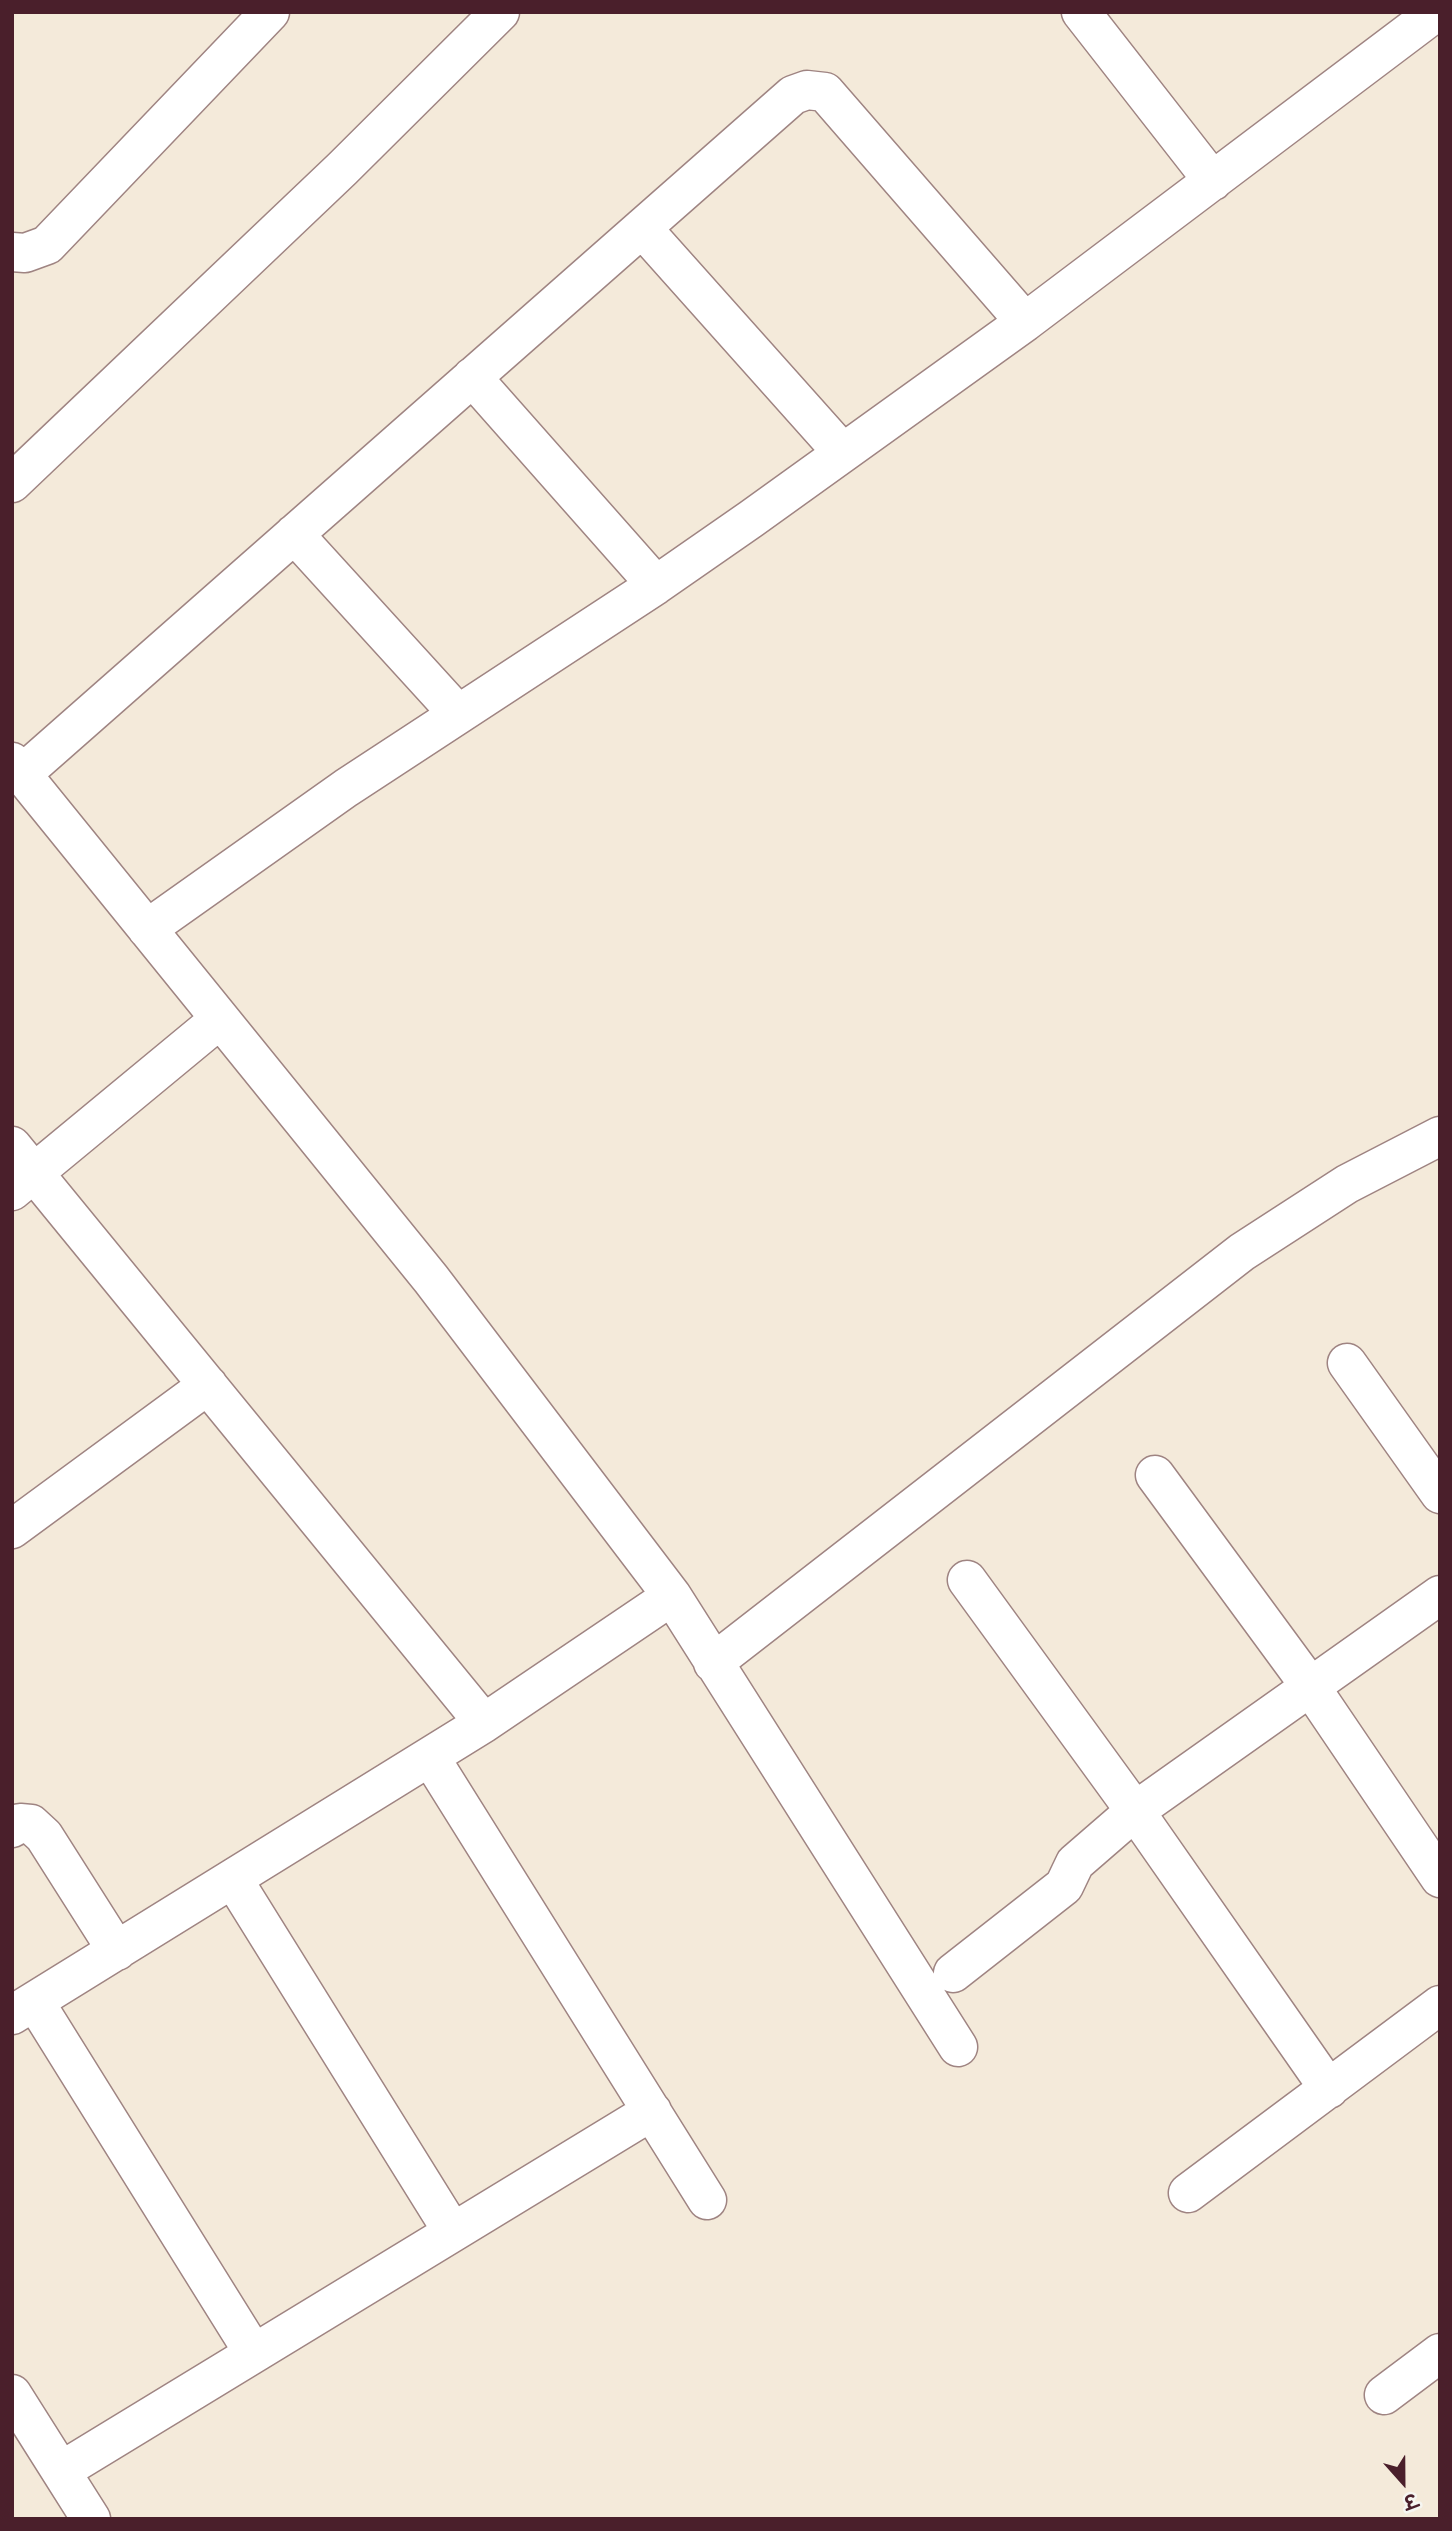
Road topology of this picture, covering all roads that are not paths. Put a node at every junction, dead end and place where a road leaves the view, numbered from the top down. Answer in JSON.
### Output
{"nodes":[{"id":1,"x":270,"y":12,"type":"edge"},
{"id":2,"x":500,"y":12,"type":"edge"},
{"id":3,"x":1082,"y":12,"type":"edge"},
{"id":4,"x":1436,"y":12,"type":"edge"},
{"id":5,"x":1213,"y":181,"type":"junction"},
{"id":6,"x":642,"y":228,"type":"junction"},
{"id":7,"x":12,"y":252,"type":"edge"},
{"id":8,"x":1025,"y":322,"type":"junction"},
{"id":9,"x":472,"y":377,"type":"junction"},
{"id":10,"x":842,"y":452,"type":"junction"},
{"id":11,"x":12,"y":483,"type":"edge"},
{"id":12,"x":294,"y":534,"type":"junction"},
{"id":13,"x":656,"y":585,"type":"junction"},
{"id":14,"x":458,"y":713,"type":"junction"},
{"id":15,"x":17,"y":768,"type":"edge"},
{"id":16,"x":147,"y":929,"type":"junction"},
{"id":17,"x":220,"y":1019,"type":"junction"},
{"id":18,"x":1440,"y":1136,"type":"edge"},
{"id":19,"x":20,"y":1170,"type":"edge"},
{"id":20,"x":1347,"y":1363,"type":"dead end"},
{"id":21,"x":208,"y":1385,"type":"junction"},
{"id":22,"x":1155,"y":1475,"type":"dead end"},
{"id":23,"x":1440,"y":1494,"type":"edge"},
{"id":24,"x":12,"y":1529,"type":"edge"},
{"id":25,"x":967,"y":1580,"type":"dead end"},
{"id":26,"x":1440,"y":1595,"type":"edge"},
{"id":27,"x":672,"y":1596,"type":"junction"},
{"id":28,"x":713,"y":1663,"type":"junction"},
{"id":29,"x":1310,"y":1686,"type":"junction"},
{"id":30,"x":484,"y":1723,"type":"junction"},
{"id":31,"x":430,"y":1757,"type":"junction"},
{"id":32,"x":1136,"y":1811,"type":"junction"},
{"id":33,"x":12,"y":1828,"type":"edge"},
{"id":34,"x":1440,"y":1878,"type":"edge"},
{"id":35,"x":233,"y":1879,"type":"junction"},
{"id":36,"x":117,"y":1951,"type":"junction"},
{"id":37,"x":953,"y":1973,"type":"dead end"},
{"id":38,"x":1440,"y":2005,"type":"edge"},
{"id":39,"x":24,"y":2009,"type":"edge"},
{"id":40,"x":958,"y":2047,"type":"dead end"},
{"id":41,"x":1329,"y":2089,"type":"junction"},
{"id":42,"x":652,"y":2110,"type":"junction"},
{"id":43,"x":1188,"y":2193,"type":"dead end"},
{"id":44,"x":707,"y":2200,"type":"dead end"},
{"id":45,"x":452,"y":2231,"type":"junction"},
{"id":46,"x":253,"y":2351,"type":"junction"},
{"id":47,"x":1440,"y":2353,"type":"edge"},
{"id":48,"x":12,"y":2394,"type":"edge"},
{"id":49,"x":1384,"y":2395,"type":"dead end"},
{"id":50,"x":61,"y":2472,"type":"junction"},
{"id":51,"x":91,"y":2519,"type":"edge"}],
"edges":[{"from":1,"to":7,"type":"street"},
{"from":2,"to":11,"type":"street"},
{"from":3,"to":5,"type":"street"},
{"from":4,"to":5,"type":"street"},
{"from":5,"to":8,"type":"street"},
{"from":6,"to":8,"type":"street"},
{"from":6,"to":9,"type":"street"},
{"from":6,"to":10,"type":"street"},
{"from":8,"to":10,"type":"street"},
{"from":9,"to":12,"type":"street"},
{"from":9,"to":13,"type":"street"},
{"from":10,"to":13,"type":"street"},
{"from":12,"to":14,"type":"street"},
{"from":12,"to":15,"type":"street"},
{"from":13,"to":14,"type":"street"},
{"from":14,"to":16,"type":"street"},
{"from":15,"to":16,"type":"street"},
{"from":16,"to":17,"type":"street"},
{"from":17,"to":19,"type":"street"},
{"from":17,"to":27,"type":"street"},
{"from":18,"to":28,"type":"street"},
{"from":19,"to":21,"type":"street"},
{"from":20,"to":23,"type":"street"},
{"from":21,"to":24,"type":"street"},
{"from":21,"to":30,"type":"street"},
{"from":22,"to":29,"type":"street"},
{"from":25,"to":32,"type":"street"},
{"from":26,"to":29,"type":"street"},
{"from":27,"to":28,"type":"street"},
{"from":27,"to":30,"type":"street"},
{"from":28,"to":40,"type":"street"},
{"from":29,"to":32,"type":"street"},
{"from":29,"to":34,"type":"street"},
{"from":30,"to":31,"type":"street"},
{"from":31,"to":35,"type":"street"},
{"from":31,"to":42,"type":"street"},
{"from":32,"to":37,"type":"street"},
{"from":32,"to":41,"type":"street"},
{"from":33,"to":36,"type":"street"},
{"from":35,"to":36,"type":"street"},
{"from":35,"to":45,"type":"street"},
{"from":36,"to":39,"type":"street"},
{"from":38,"to":41,"type":"street"},
{"from":39,"to":46,"type":"street"},
{"from":41,"to":43,"type":"street"},
{"from":42,"to":44,"type":"street"},
{"from":42,"to":45,"type":"street"},
{"from":45,"to":46,"type":"street"},
{"from":46,"to":50,"type":"street"},
{"from":47,"to":49,"type":"street"},
{"from":48,"to":50,"type":"street"},
{"from":50,"to":51,"type":"street"}]}
